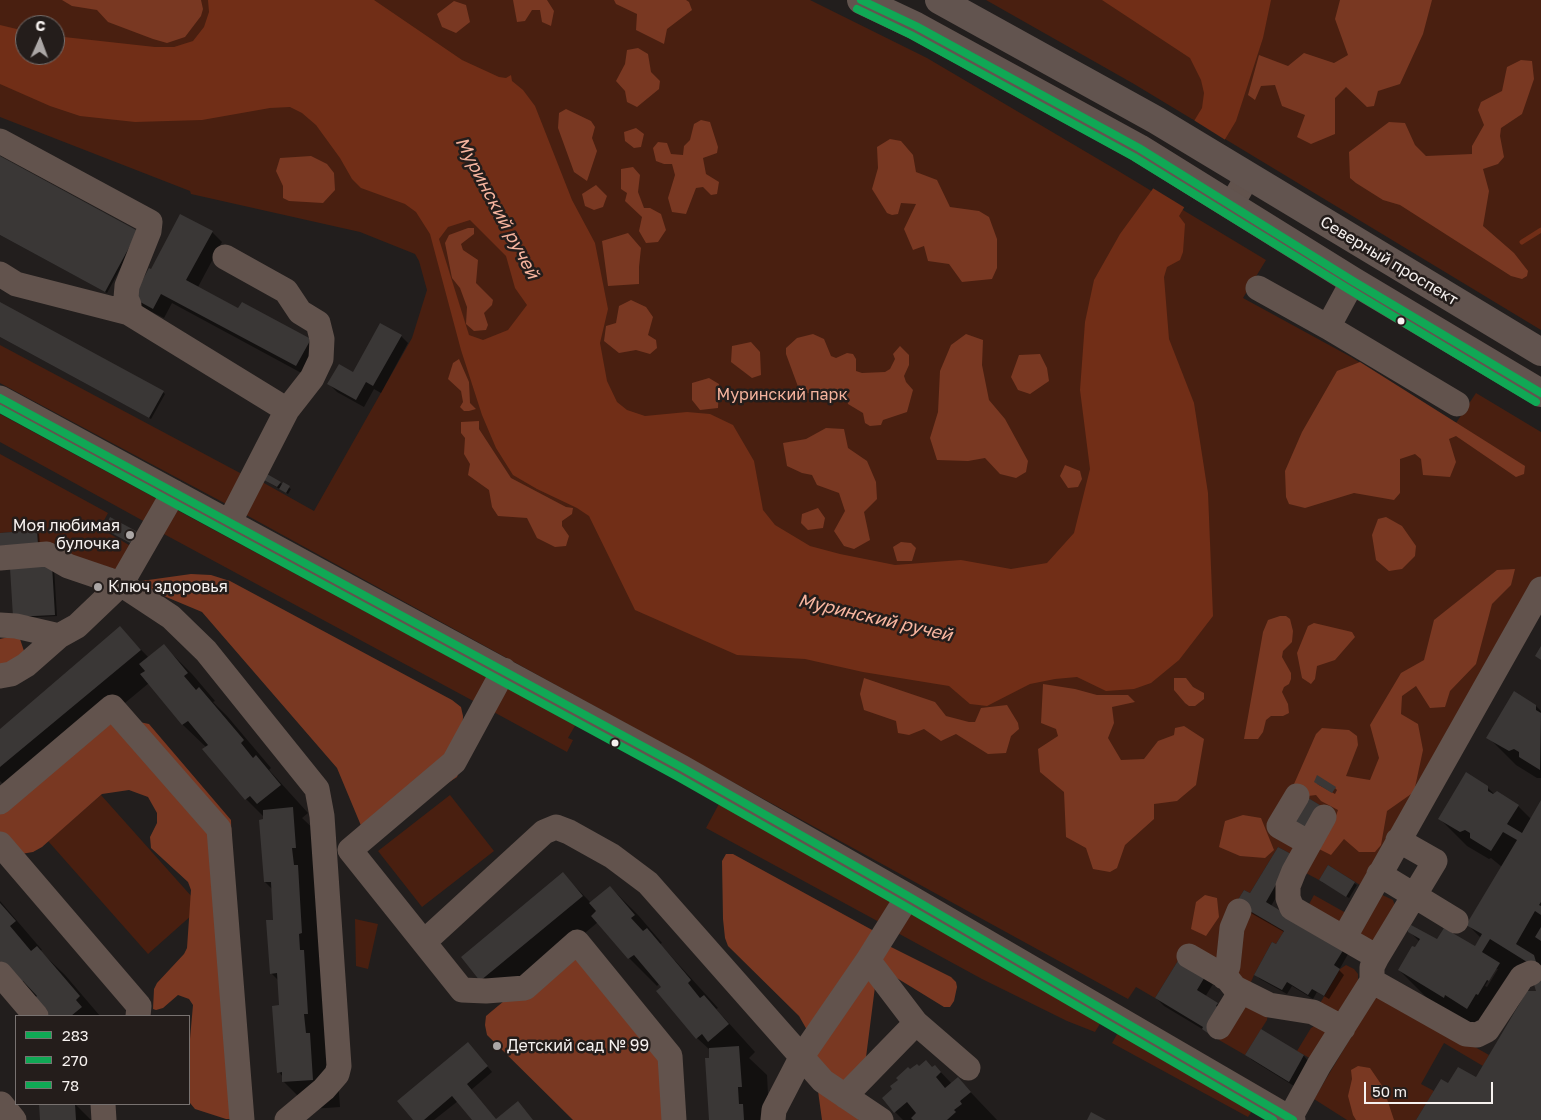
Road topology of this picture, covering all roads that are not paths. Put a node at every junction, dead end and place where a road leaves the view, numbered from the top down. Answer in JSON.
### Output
{"nodes":[{"id":1,"x":862,"y":0,"type":"edge"},
{"id":2,"x":939,"y":0,"type":"edge"},
{"id":3,"x":0,"y":141,"type":"edge"},
{"id":4,"x":1243,"y":173,"type":"junction"},
{"id":5,"x":1226,"y":201,"type":"junction"},
{"id":6,"x":225,"y":257,"type":"dead end"},
{"id":7,"x":0,"y":274,"type":"edge"},
{"id":8,"x":1352,"y":281,"type":"junction"},
{"id":9,"x":1258,"y":288,"type":"dead end"},
{"id":10,"x":129,"y":313,"type":"junction"},
{"id":11,"x":1328,"y":327,"type":"junction"},
{"id":12,"x":1541,"y":352,"type":"edge"},
{"id":13,"x":1541,"y":393,"type":"edge"},
{"id":14,"x":0,"y":398,"type":"edge"},
{"id":15,"x":1457,"y":404,"type":"dead end"},
{"id":16,"x":287,"y":410,"type":"junction"},
{"id":17,"x":174,"y":492,"type":"junction"},
{"id":18,"x":230,"y":521,"type":"junction"},
{"id":19,"x":0,"y":558,"type":"edge"},
{"id":20,"x":121,"y":584,"type":"junction"},
{"id":21,"x":1541,"y":589,"type":"edge"},
{"id":22,"x":0,"y":625,"type":"edge"},
{"id":23,"x":59,"y":636,"type":"junction"},
{"id":24,"x":504,"y":670,"type":"junction"},
{"id":25,"x":0,"y":676,"type":"edge"},
{"id":26,"x":1296,"y":796,"type":"dead end"},
{"id":27,"x":0,"y":802,"type":"edge"},
{"id":28,"x":1324,"y":817,"type":"dead end"},
{"id":29,"x":1398,"y":840,"type":"junction"},
{"id":30,"x":1309,"y":843,"type":"junction"},
{"id":31,"x":0,"y":844,"type":"edge"},
{"id":32,"x":350,"y":850,"type":"junction"},
{"id":33,"x":324,"y":852,"type":"junction"},
{"id":34,"x":1379,"y":874,"type":"junction"},
{"id":35,"x":908,"y":896,"type":"junction"},
{"id":36,"x":1414,"y":896,"type":"junction"},
{"id":37,"x":1239,"y":911,"type":"dead end"},
{"id":38,"x":1456,"y":921,"type":"dead end"},
{"id":39,"x":1344,"y":938,"type":"junction"},
{"id":40,"x":424,"y":942,"type":"junction"},
{"id":41,"x":1189,"y":956,"type":"dead end"},
{"id":42,"x":1377,"y":957,"type":"junction"},
{"id":43,"x":868,"y":960,"type":"junction"},
{"id":44,"x":1537,"y":971,"type":"edge"},
{"id":45,"x":0,"y":974,"type":"edge"},
{"id":46,"x":1372,"y":981,"type":"junction"},
{"id":47,"x":1232,"y":984,"type":"junction"},
{"id":48,"x":35,"y":1015,"type":"edge"},
{"id":49,"x":138,"y":1015,"type":"edge"},
{"id":50,"x":916,"y":1023,"type":"junction"},
{"id":51,"x":1219,"y":1027,"type":"dead end"},
{"id":52,"x":1343,"y":1028,"type":"junction"},
{"id":53,"x":802,"y":1056,"type":"junction"},
{"id":54,"x":968,"y":1068,"type":"dead end"},
{"id":55,"x":845,"y":1096,"type":"junction"},
{"id":56,"x":1,"y":1104,"type":"edge"},
{"id":57,"x":26,"y":1105,"type":"edge"},
{"id":58,"x":103,"y":1105,"type":"edge"},
{"id":59,"x":1291,"y":1119,"type":"edge"},
{"id":60,"x":14,"y":1120,"type":"edge"},
{"id":61,"x":26,"y":1120,"type":"edge"},
{"id":62,"x":104,"y":1120,"type":"edge"},
{"id":63,"x":242,"y":1120,"type":"edge"},
{"id":64,"x":287,"y":1120,"type":"edge"},
{"id":65,"x":674,"y":1120,"type":"edge"},
{"id":66,"x":773,"y":1120,"type":"edge"},
{"id":67,"x":881,"y":1120,"type":"edge"}],
"edges":[{"from":1,"to":5,"type":"main road"},
{"from":2,"to":4,"type":"main road","name":"Северный проспект"},
{"from":3,"to":10,"type":"street"},
{"from":4,"to":5,"type":"street"},
{"from":4,"to":12,"type":"main road","name":"Северный проспект"},
{"from":5,"to":8,"type":"main road"},
{"from":6,"to":16,"type":"street"},
{"from":7,"to":10,"type":"street"},
{"from":8,"to":11,"type":"street"},
{"from":8,"to":13,"type":"main road"},
{"from":9,"to":11,"type":"street"},
{"from":10,"to":16,"type":"street"},
{"from":11,"to":15,"type":"street"},
{"from":14,"to":17,"type":"street"},
{"from":16,"to":18,"type":"street"},
{"from":17,"to":18,"type":"street"},
{"from":17,"to":20,"type":"street"},
{"from":18,"to":24,"type":"street"},
{"from":19,"to":20,"type":"street"},
{"from":20,"to":23,"type":"street"},
{"from":20,"to":33,"type":"street"},
{"from":21,"to":29,"type":"street"},
{"from":22,"to":23,"type":"street"},
{"from":23,"to":25,"type":"street"},
{"from":24,"to":32,"type":"street"},
{"from":24,"to":35,"type":"street"},
{"from":26,"to":30,"type":"street"},
{"from":27,"to":63,"type":"street"},
{"from":28,"to":30,"type":"street"},
{"from":29,"to":34,"type":"street"},
{"from":29,"to":36,"type":"street"},
{"from":30,"to":39,"type":"street"},
{"from":31,"to":49,"type":"street"},
{"from":32,"to":33,"type":"street"},
{"from":32,"to":40,"type":"street"},
{"from":33,"to":64,"type":"street"},
{"from":34,"to":36,"type":"street"},
{"from":34,"to":39,"type":"street"},
{"from":35,"to":43,"type":"street"},
{"from":35,"to":59,"type":"street"},
{"from":36,"to":38,"type":"street"},
{"from":36,"to":42,"type":"street"},
{"from":37,"to":47,"type":"street"},
{"from":39,"to":42,"type":"street"},
{"from":40,"to":53,"type":"street"},
{"from":40,"to":65,"type":"street"},
{"from":41,"to":47,"type":"street"},
{"from":42,"to":46,"type":"street"},
{"from":43,"to":50,"type":"street"},
{"from":43,"to":53,"type":"street"},
{"from":44,"to":46,"type":"street"},
{"from":45,"to":48,"type":"street"},
{"from":46,"to":52,"type":"street"},
{"from":47,"to":51,"type":"street"},
{"from":47,"to":52,"type":"street"},
{"from":50,"to":54,"type":"street"},
{"from":50,"to":55,"type":"street"},
{"from":52,"to":59,"type":"street"},
{"from":53,"to":55,"type":"street"},
{"from":53,"to":66,"type":"street"},
{"from":55,"to":67,"type":"street"},
{"from":56,"to":60,"type":"street"},
{"from":57,"to":61,"type":"street"},
{"from":58,"to":62,"type":"street"}]}
